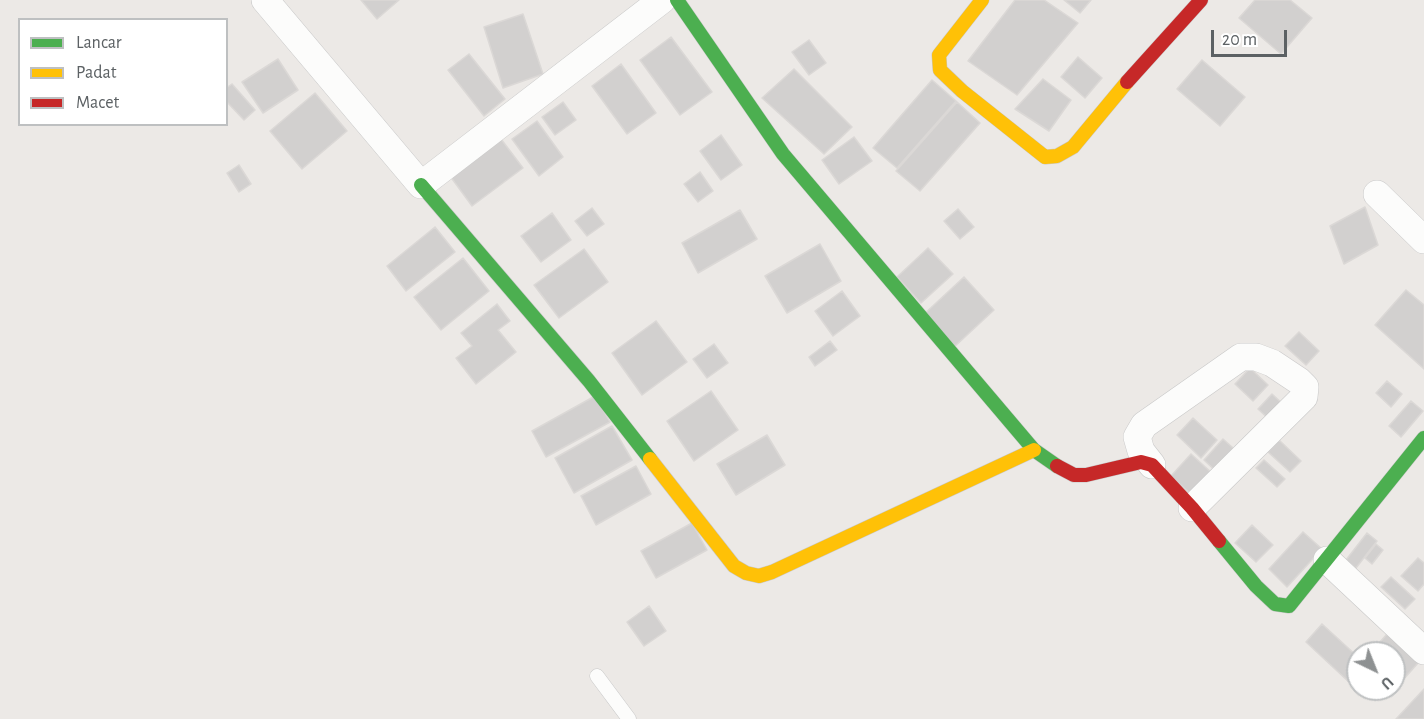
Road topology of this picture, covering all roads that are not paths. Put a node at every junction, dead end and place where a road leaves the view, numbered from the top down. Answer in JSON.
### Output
{"nodes":[{"id":1,"x":266,"y":0,"type":"edge"},
{"id":2,"x":662,"y":0,"type":"edge"},
{"id":3,"x":677,"y":0,"type":"edge"},
{"id":4,"x":982,"y":0,"type":"edge"},
{"id":5,"x":1201,"y":0,"type":"edge"},
{"id":6,"x":422,"y":185,"type":"junction"},
{"id":7,"x":1377,"y":194,"type":"dead end"},
{"id":8,"x":1424,"y":240,"type":"edge"},
{"id":9,"x":1424,"y":438,"type":"edge"},
{"id":10,"x":1034,"y":450,"type":"junction"},
{"id":11,"x":1152,"y":465,"type":"junction"},
{"id":12,"x":1191,"y":508,"type":"junction"},
{"id":13,"x":1327,"y":560,"type":"junction"},
{"id":14,"x":1424,"y":651,"type":"edge"},
{"id":15,"x":597,"y":676,"type":"dead end"},
{"id":16,"x":629,"y":719,"type":"edge"}],
"edges":[{"from":1,"to":6,"type":"street"},
{"from":2,"to":6,"type":"street"},
{"from":3,"to":10,"type":"street"},
{"from":4,"to":5,"type":"street"},
{"from":6,"to":10,"type":"street"},
{"from":7,"to":8,"type":"street"},
{"from":9,"to":13,"type":"street"},
{"from":10,"to":11,"type":"street"},
{"from":11,"to":12,"type":"street"},
{"from":11,"to":12,"type":"street"},
{"from":12,"to":13,"type":"street"},
{"from":13,"to":14,"type":"street"},
{"from":15,"to":16,"type":"lane"}]}
